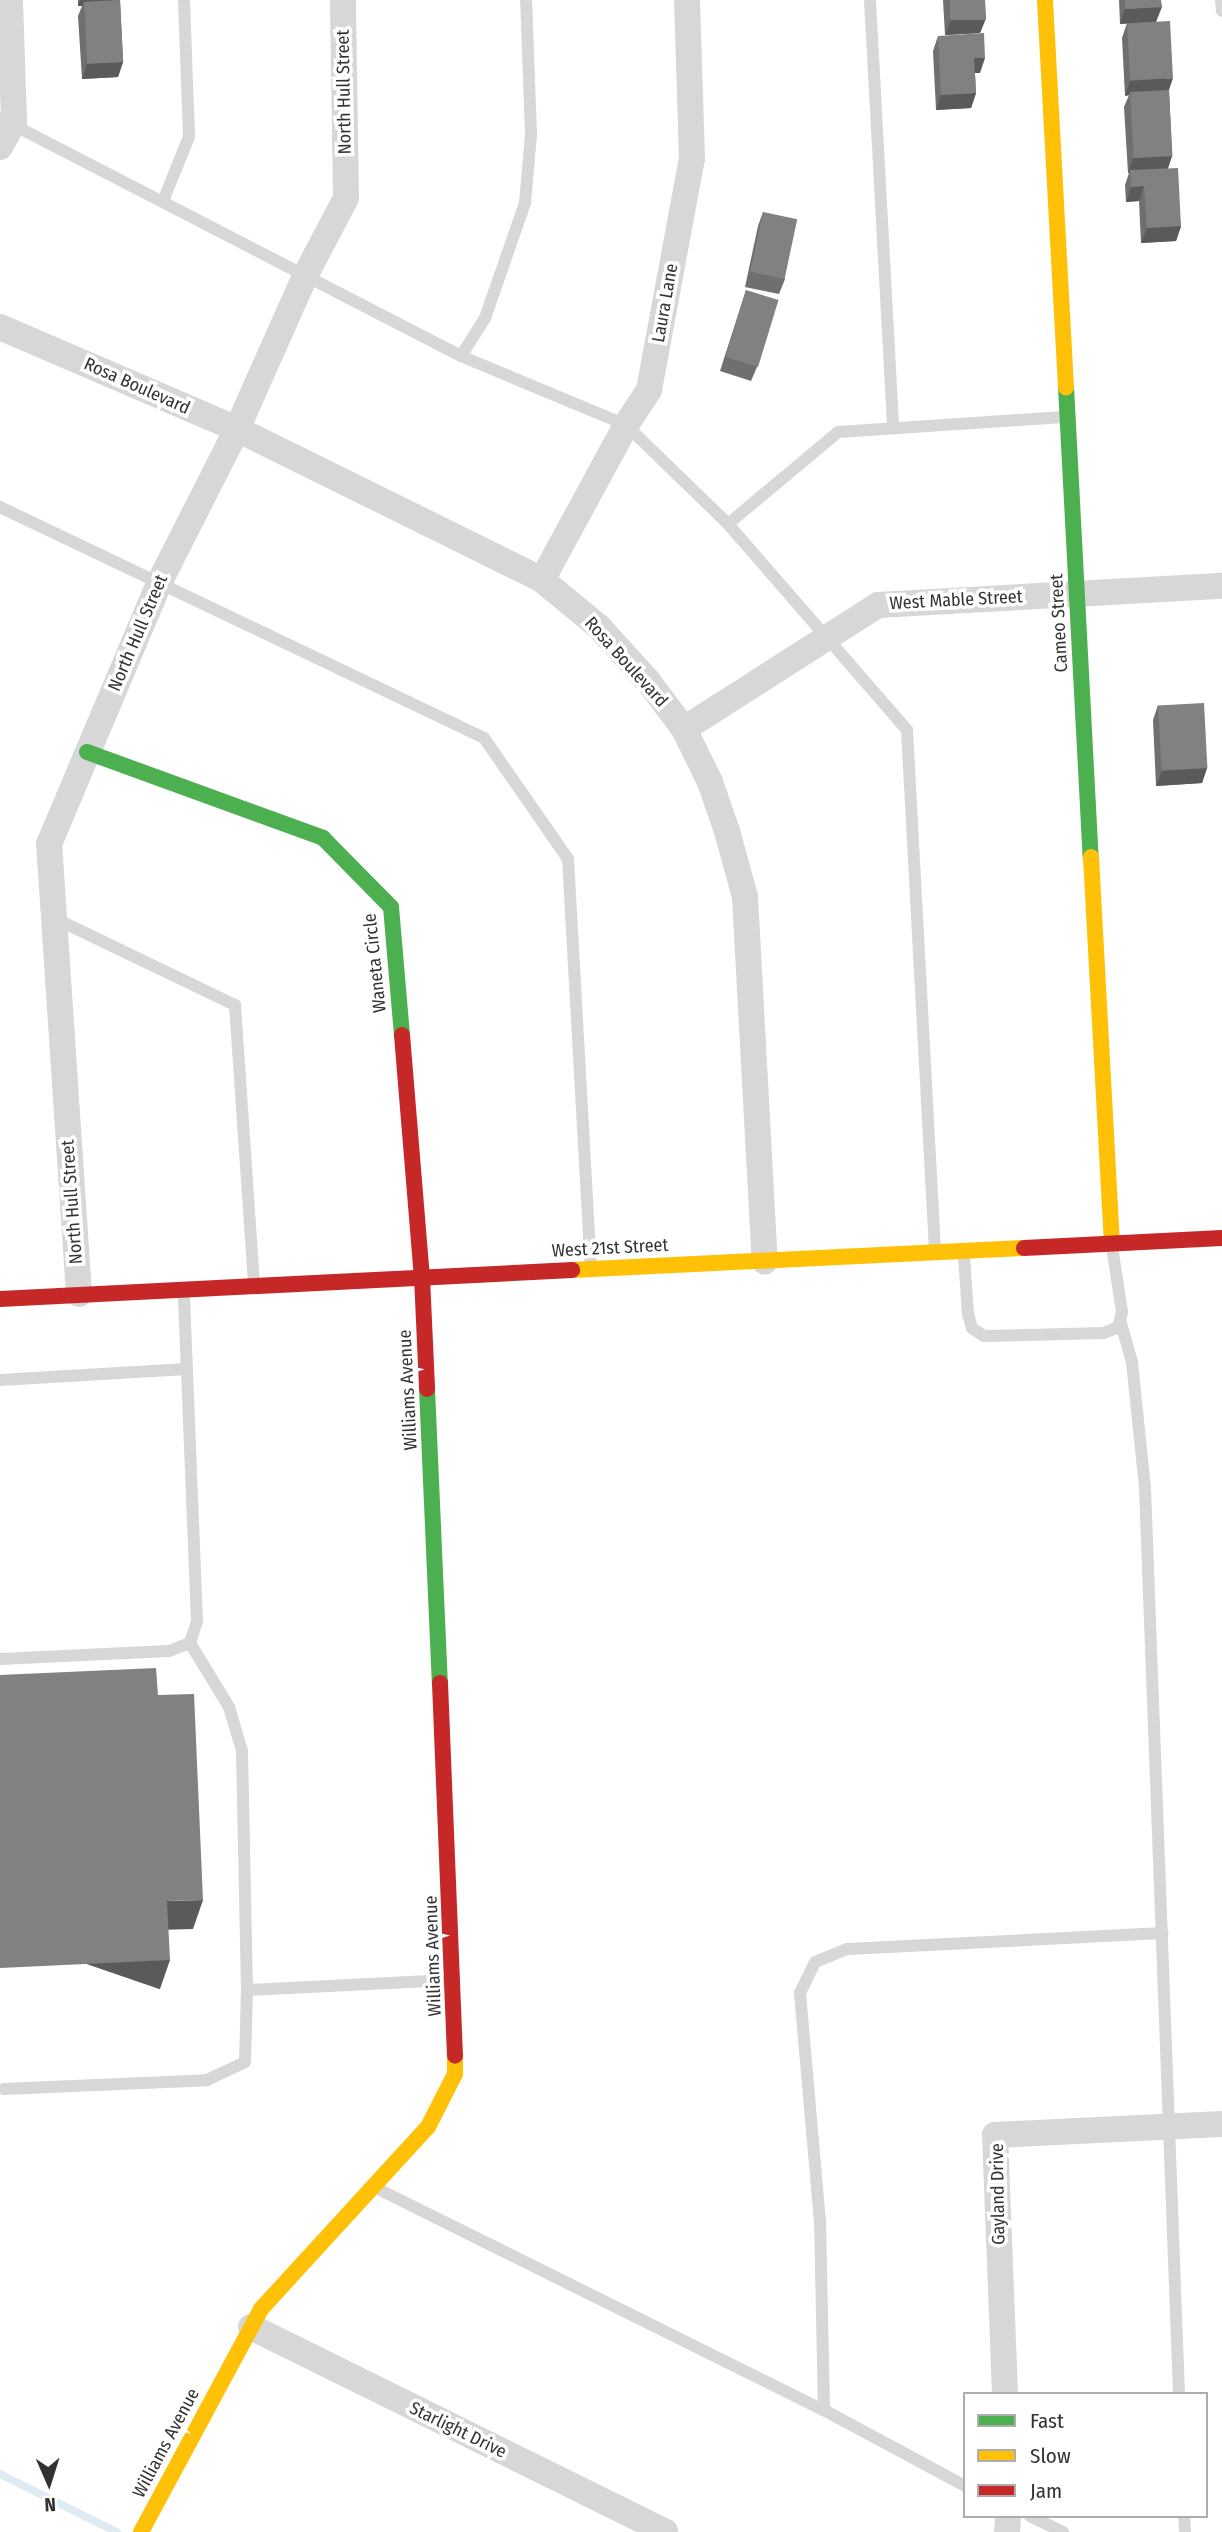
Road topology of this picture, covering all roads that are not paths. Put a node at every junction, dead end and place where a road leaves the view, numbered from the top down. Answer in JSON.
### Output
{"nodes":[{"id":1,"x":10,"y":0,"type":"edge"},
{"id":2,"x":184,"y":0,"type":"edge"},
{"id":3,"x":342,"y":0,"type":"edge"},
{"id":4,"x":526,"y":0,"type":"edge"},
{"id":5,"x":687,"y":0,"type":"edge"},
{"id":6,"x":870,"y":0,"type":"edge"},
{"id":7,"x":1045,"y":0,"type":"edge"},
{"id":8,"x":1221,"y":0,"type":"edge"},
{"id":9,"x":1222,"y":11,"type":"edge"},
{"id":10,"x":7,"y":120,"type":"edge"},
{"id":11,"x":0,"y":148,"type":"edge"},
{"id":12,"x":163,"y":201,"type":"junction"},
{"id":13,"x":305,"y":276,"type":"junction"},
{"id":14,"x":0,"y":327,"type":"edge"},
{"id":15,"x":461,"y":356,"type":"junction"},
{"id":16,"x":1068,"y":417,"type":"junction"},
{"id":17,"x":626,"y":425,"type":"junction"},
{"id":18,"x":893,"y":428,"type":"junction"},
{"id":19,"x":237,"y":429,"type":"junction"},
{"id":20,"x":2,"y":513,"type":"edge"},
{"id":21,"x":729,"y":524,"type":"junction"},
{"id":22,"x":542,"y":580,"type":"junction"},
{"id":23,"x":159,"y":583,"type":"junction"},
{"id":24,"x":1222,"y":586,"type":"edge"},
{"id":25,"x":1077,"y":593,"type":"junction"},
{"id":26,"x":826,"y":639,"type":"junction"},
{"id":27,"x":684,"y":729,"type":"junction"},
{"id":28,"x":88,"y":752,"type":"junction"},
{"id":29,"x":53,"y":918,"type":"junction"},
{"id":30,"x":1222,"y":1238,"type":"edge"},
{"id":31,"x":1112,"y":1243,"type":"junction"},
{"id":32,"x":964,"y":1251,"type":"junction"},
{"id":33,"x":935,"y":1252,"type":"junction"},
{"id":34,"x":765,"y":1261,"type":"junction"},
{"id":35,"x":591,"y":1268,"type":"junction"},
{"id":36,"x":422,"y":1277,"type":"junction"},
{"id":37,"x":254,"y":1287,"type":"junction"},
{"id":38,"x":184,"y":1291,"type":"junction"},
{"id":39,"x":79,"y":1294,"type":"junction"},
{"id":40,"x":0,"y":1298,"type":"edge"},
{"id":41,"x":1120,"y":1320,"type":"junction"},
{"id":42,"x":187,"y":1369,"type":"junction"},
{"id":43,"x":0,"y":1380,"type":"edge"},
{"id":44,"x":190,"y":1643,"type":"junction"},
{"id":45,"x":0,"y":1659,"type":"edge"},
{"id":46,"x":1163,"y":1933,"type":"junction"},
{"id":47,"x":454,"y":1979,"type":"junction"},
{"id":48,"x":247,"y":1990,"type":"junction"},
{"id":49,"x":4,"y":2089,"type":"dead end"},
{"id":50,"x":1222,"y":2124,"type":"edge"},
{"id":51,"x":1169,"y":2126,"type":"junction"},
{"id":52,"x":373,"y":2186,"type":"junction"},
{"id":53,"x":251,"y":2327,"type":"junction"},
{"id":54,"x":1005,"y":2392,"type":"edge"},
{"id":55,"x":1179,"y":2392,"type":"edge"},
{"id":56,"x":824,"y":2410,"type":"junction"},
{"id":57,"x":963,"y":2485,"type":"edge"},
{"id":58,"x":1034,"y":2518,"type":"edge"},
{"id":59,"x":141,"y":2532,"type":"edge"},
{"id":60,"x":665,"y":2532,"type":"edge"},
{"id":61,"x":1063,"y":2532,"type":"edge"}],
"edges":[{"from":1,"to":10,"type":"street"},
{"from":2,"to":12,"type":"lane"},
{"from":3,"to":13,"type":"street","name":"North Hull Street"},
{"from":4,"to":15,"type":"lane"},
{"from":5,"to":17,"type":"street","name":"Laura Lane"},
{"from":6,"to":18,"type":"lane"},
{"from":7,"to":16,"type":"street","name":"Cameo Street"},
{"from":8,"to":9,"type":"lane"},
{"from":10,"to":11,"type":"street"},
{"from":10,"to":12,"type":"lane"},
{"from":12,"to":13,"type":"lane"},
{"from":13,"to":15,"type":"lane"},
{"from":13,"to":19,"type":"street","name":"North Hull Street"},
{"from":14,"to":19,"type":"street","name":"Rosa Boulevard"},
{"from":15,"to":17,"type":"lane"},
{"from":16,"to":18,"type":"lane"},
{"from":16,"to":25,"type":"street","name":"Cameo Street"},
{"from":17,"to":21,"type":"lane"},
{"from":17,"to":22,"type":"street","name":"Laura Lane"},
{"from":18,"to":21,"type":"lane"},
{"from":19,"to":22,"type":"street","name":"Rosa Boulevard"},
{"from":19,"to":23,"type":"street","name":"North Hull Street"},
{"from":20,"to":23,"type":"lane"},
{"from":21,"to":26,"type":"lane"},
{"from":22,"to":27,"type":"street","name":"Rosa Boulevard"},
{"from":23,"to":28,"type":"street","name":"North Hull Street"},
{"from":23,"to":35,"type":"lane"},
{"from":24,"to":25,"type":"street","name":"West Mable Street"},
{"from":25,"to":26,"type":"street","name":"West Mable Street"},
{"from":25,"to":31,"type":"street","name":"Cameo Street"},
{"from":26,"to":27,"type":"street","name":"West Mable Street"},
{"from":26,"to":33,"type":"lane"},
{"from":27,"to":34,"type":"street","name":"Rosa Boulevard"},
{"from":28,"to":29,"type":"street","name":"North Hull Street"},
{"from":28,"to":36,"type":"street","name":"Waneta Circle"},
{"from":29,"to":37,"type":"lane"},
{"from":29,"to":39,"type":"street","name":"North Hull Street"},
{"from":30,"to":31,"type":"street","name":"West 21st Street"},
{"from":31,"to":32,"type":"street","name":"West 21st Street"},
{"from":31,"to":41,"type":"lane"},
{"from":32,"to":33,"type":"street","name":"West 21st Street"},
{"from":32,"to":41,"type":"lane"},
{"from":33,"to":34,"type":"street","name":"West 21st Street"},
{"from":34,"to":35,"type":"street","name":"West 21st Street"},
{"from":35,"to":36,"type":"street","name":"West 21st Street"},
{"from":36,"to":37,"type":"street","name":"West 21st Street"},
{"from":36,"to":47,"type":"street","name":"Williams Avenue"},
{"from":37,"to":38,"type":"street","name":"West 21st Street"},
{"from":38,"to":39,"type":"street","name":"West 21st Street"},
{"from":38,"to":42,"type":"lane"},
{"from":39,"to":40,"type":"street","name":"West 21st Street"},
{"from":41,"to":46,"type":"lane"},
{"from":42,"to":43,"type":"lane"},
{"from":42,"to":44,"type":"lane"},
{"from":44,"to":45,"type":"lane"},
{"from":44,"to":48,"type":"lane"},
{"from":46,"to":51,"type":"lane"},
{"from":46,"to":56,"type":"lane"},
{"from":47,"to":48,"type":"lane"},
{"from":47,"to":52,"type":"street","name":"Williams Avenue"},
{"from":48,"to":49,"type":"lane"},
{"from":50,"to":51,"type":"street","name":"Gayland Drive"},
{"from":51,"to":54,"type":"street","name":"Gayland Drive"},
{"from":51,"to":55,"type":"lane"},
{"from":52,"to":53,"type":"street","name":"Williams Avenue"},
{"from":52,"to":56,"type":"lane"},
{"from":53,"to":59,"type":"street","name":"Williams Avenue"},
{"from":53,"to":60,"type":"street","name":"Starlight Drive"},
{"from":56,"to":57,"type":"lane"},
{"from":58,"to":61,"type":"lane"}]}
